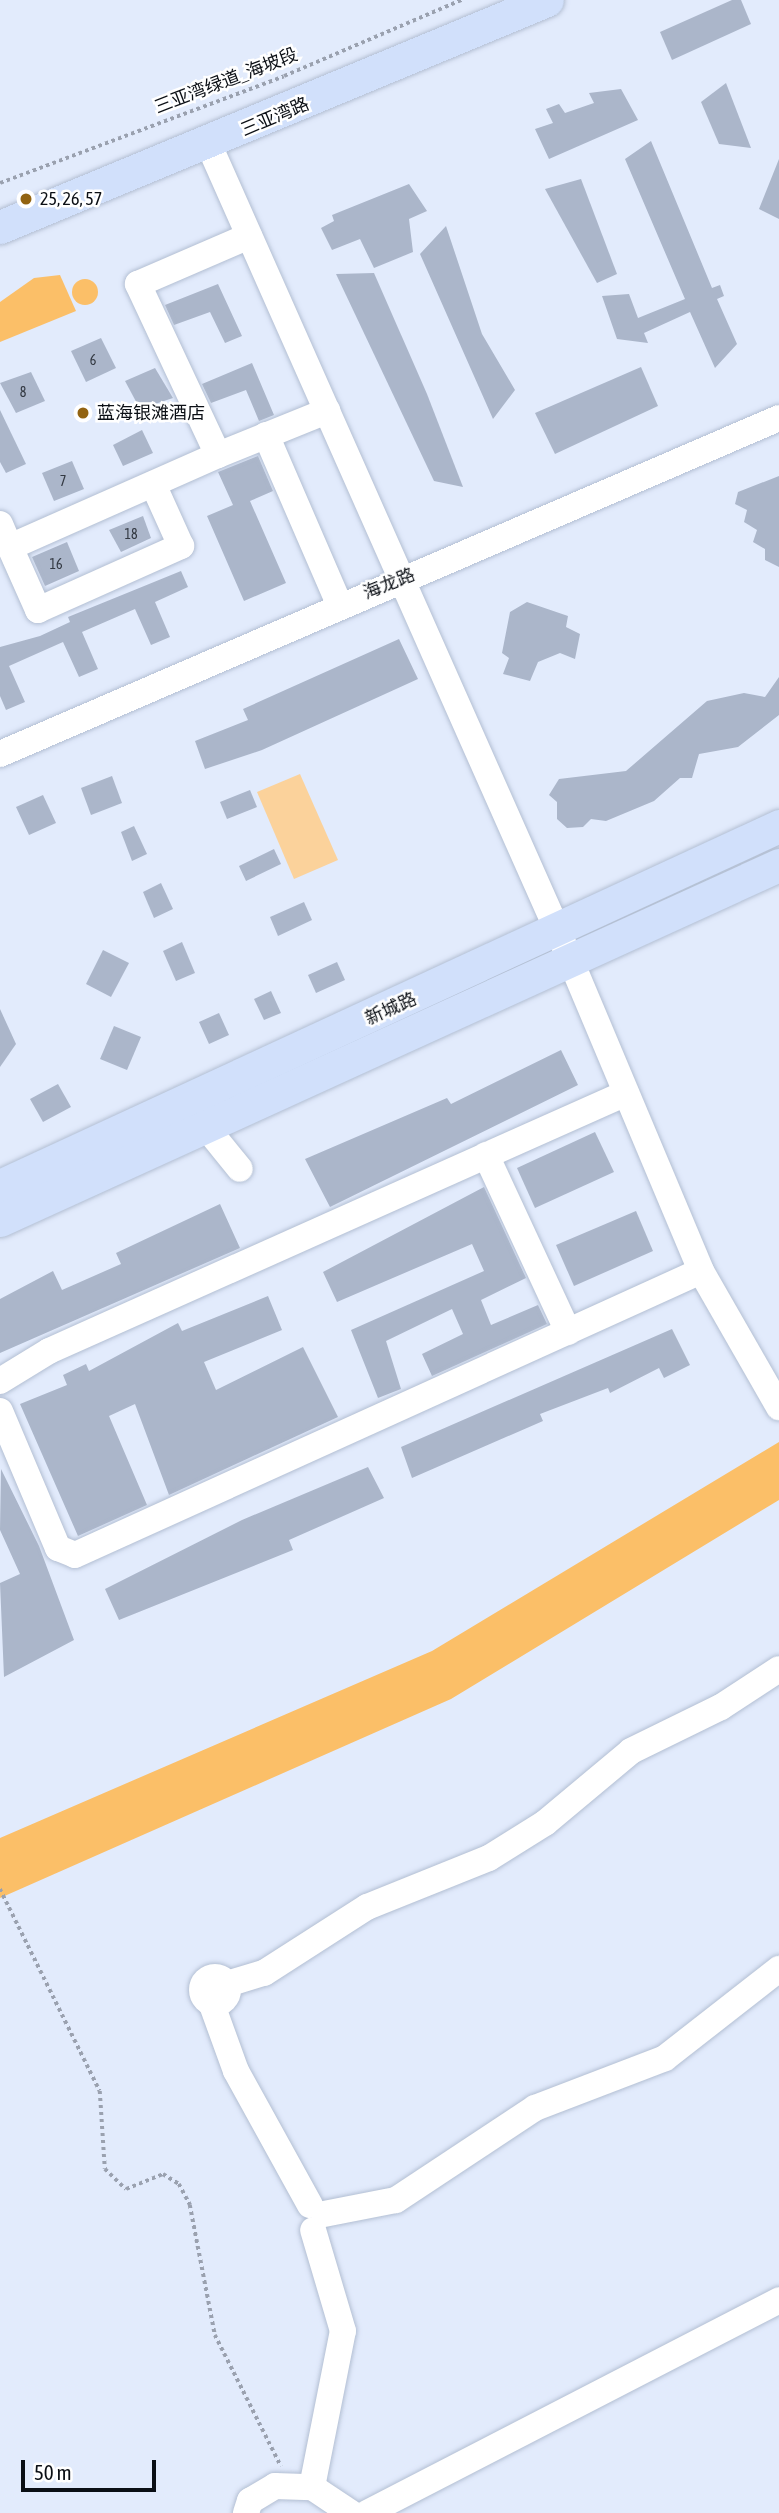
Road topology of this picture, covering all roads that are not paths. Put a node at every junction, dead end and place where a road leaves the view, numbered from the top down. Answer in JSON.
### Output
{"nodes":[{"id":1,"x":547,"y":0,"type":"edge"},
{"id":2,"x":209,"y":145,"type":"junction"},
{"id":3,"x":0,"y":227,"type":"edge"},
{"id":4,"x":250,"y":236,"type":"junction"},
{"id":5,"x":327,"y":411,"type":"junction"},
{"id":6,"x":779,"y":418,"type":"edge"},
{"id":7,"x":266,"y":435,"type":"junction"},
{"id":8,"x":218,"y":455,"type":"junction"},
{"id":9,"x":152,"y":484,"type":"junction"},
{"id":10,"x":5,"y":536,"type":"edge"},
{"id":11,"x":400,"y":580,"type":"junction"},
{"id":12,"x":339,"y":604,"type":"junction"},
{"id":13,"x":0,"y":754,"type":"edge"},
{"id":14,"x":779,"y":827,"type":"edge"},
{"id":15,"x":779,"y":865,"type":"edge"},
{"id":16,"x":564,"y":946,"type":"junction"},
{"id":17,"x":626,"y":1093,"type":"junction"},
{"id":18,"x":205,"y":1126,"type":"junction"},
{"id":19,"x":486,"y":1156,"type":"junction"},
{"id":20,"x":240,"y":1169,"type":"dead end"},
{"id":21,"x":0,"y":1186,"type":"edge"},
{"id":22,"x":0,"y":1220,"type":"edge"},
{"id":23,"x":701,"y":1272,"type":"junction"},
{"id":24,"x":568,"y":1332,"type":"junction"},
{"id":25,"x":0,"y":1381,"type":"edge"},
{"id":26,"x":779,"y":1407,"type":"edge"},
{"id":27,"x":0,"y":1411,"type":"edge"},
{"id":28,"x":779,"y":1669,"type":"edge"},
{"id":29,"x":779,"y":1969,"type":"edge"},
{"id":30,"x":316,"y":2216,"type":"junction"},
{"id":31,"x":779,"y":2300,"type":"edge"},
{"id":32,"x":302,"y":2487,"type":"junction"},
{"id":33,"x":246,"y":2513,"type":"edge"},
{"id":34,"x":351,"y":2513,"type":"edge"},
{"id":35,"x":367,"y":2513,"type":"edge"}],
"edges":[{"from":1,"to":2,"type":"main road","name":"三亚湾路"},
{"from":2,"to":3,"type":"main road","name":"三亚湾路"},
{"from":2,"to":4,"type":"street"},
{"from":4,"to":5,"type":"street"},
{"from":4,"to":8,"type":"street"},
{"from":5,"to":7,"type":"street"},
{"from":5,"to":11,"type":"street"},
{"from":6,"to":11,"type":"street","name":"海龙路"},
{"from":7,"to":8,"type":"street"},
{"from":7,"to":12,"type":"street"},
{"from":8,"to":9,"type":"street"},
{"from":9,"to":10,"type":"street"},
{"from":9,"to":10,"type":"street"},
{"from":11,"to":12,"type":"street","name":"海龙路"},
{"from":11,"to":16,"type":"street"},
{"from":12,"to":13,"type":"street","name":"海龙路"},
{"from":14,"to":16,"type":"main road","name":"新城路"},
{"from":15,"to":16,"type":"main road","name":"新城路"},
{"from":16,"to":17,"type":"street"},
{"from":16,"to":18,"type":"main road","name":"新城路"},
{"from":16,"to":21,"type":"main road","name":"新城路"},
{"from":17,"to":19,"type":"street"},
{"from":17,"to":23,"type":"street"},
{"from":18,"to":20,"type":"street"},
{"from":18,"to":22,"type":"main road","name":"新城路"},
{"from":19,"to":24,"type":"street"},
{"from":19,"to":25,"type":"street"},
{"from":23,"to":24,"type":"street"},
{"from":23,"to":26,"type":"street"},
{"from":24,"to":27,"type":"street"},
{"from":28,"to":30,"type":"street"},
{"from":29,"to":30,"type":"street"},
{"from":30,"to":32,"type":"street"},
{"from":31,"to":35,"type":"street"},
{"from":32,"to":33,"type":"street"},
{"from":32,"to":34,"type":"street"}]}
